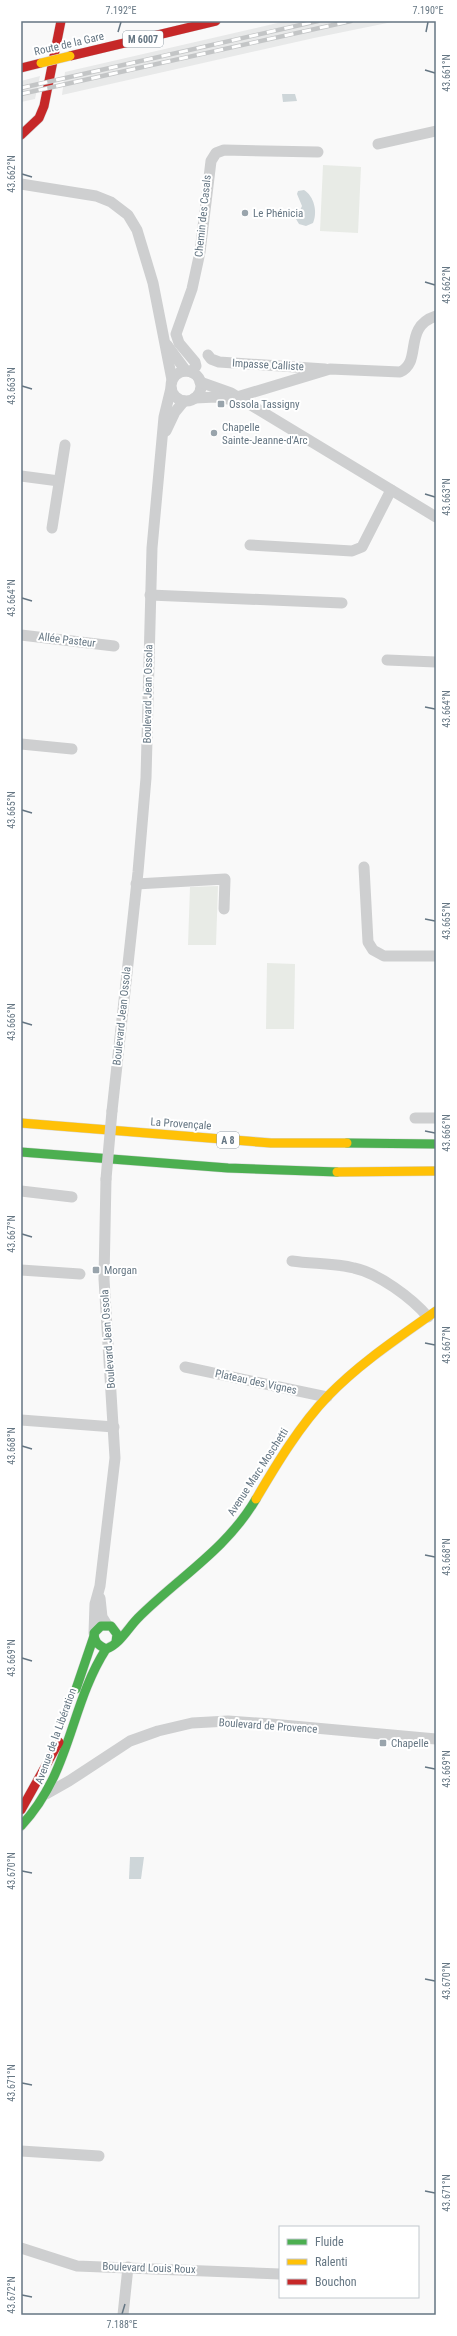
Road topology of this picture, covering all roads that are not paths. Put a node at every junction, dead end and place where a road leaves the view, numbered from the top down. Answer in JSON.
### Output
{"nodes":[{"id":1,"x":50,"y":21,"type":"edge"},
{"id":2,"x":61,"y":21,"type":"edge"},
{"id":3,"x":216,"y":21,"type":"edge"},
{"id":4,"x":55,"y":47,"type":"junction"},
{"id":5,"x":21,"y":68,"type":"edge"},
{"id":6,"x":436,"y":130,"type":"edge"},
{"id":7,"x":21,"y":135,"type":"edge"},
{"id":8,"x":378,"y":144,"type":"dead end"},
{"id":9,"x":318,"y":152,"type":"dead end"},
{"id":10,"x":21,"y":184,"type":"edge"},
{"id":11,"x":436,"y":316,"type":"edge"},
{"id":12,"x":165,"y":342,"type":"junction"},
{"id":13,"x":208,"y":354,"type":"dead end"},
{"id":14,"x":330,"y":369,"type":"junction"},
{"id":15,"x":189,"y":371,"type":"junction"},
{"id":16,"x":200,"y":382,"type":"junction"},
{"id":17,"x":171,"y":384,"type":"junction"},
{"id":18,"x":195,"y":398,"type":"junction"},
{"id":19,"x":241,"y":400,"type":"junction"},
{"id":20,"x":184,"y":401,"type":"junction"},
{"id":21,"x":65,"y":445,"type":"dead end"},
{"id":22,"x":161,"y":446,"type":"junction"},
{"id":23,"x":21,"y":476,"type":"edge"},
{"id":24,"x":59,"y":481,"type":"junction"},
{"id":25,"x":391,"y":490,"type":"junction"},
{"id":26,"x":436,"y":517,"type":"edge"},
{"id":27,"x":52,"y":528,"type":"dead end"},
{"id":28,"x":250,"y":545,"type":"dead end"},
{"id":29,"x":150,"y":595,"type":"junction"},
{"id":30,"x":342,"y":603,"type":"dead end"},
{"id":31,"x":21,"y":635,"type":"edge"},
{"id":32,"x":114,"y":646,"type":"dead end"},
{"id":33,"x":387,"y":660,"type":"dead end"},
{"id":34,"x":436,"y":662,"type":"edge"},
{"id":35,"x":21,"y":744,"type":"edge"},
{"id":36,"x":72,"y":749,"type":"dead end"},
{"id":37,"x":364,"y":867,"type":"dead end"},
{"id":38,"x":136,"y":884,"type":"junction"},
{"id":39,"x":224,"y":909,"type":"dead end"},
{"id":40,"x":436,"y":956,"type":"edge"},
{"id":41,"x":415,"y":1118,"type":"dead end"},
{"id":42,"x":436,"y":1118,"type":"edge"},
{"id":43,"x":21,"y":1124,"type":"edge"},
{"id":44,"x":436,"y":1144,"type":"edge"},
{"id":45,"x":21,"y":1152,"type":"edge"},
{"id":46,"x":436,"y":1171,"type":"edge"},
{"id":47,"x":21,"y":1192,"type":"edge"},
{"id":48,"x":72,"y":1197,"type":"dead end"},
{"id":49,"x":292,"y":1261,"type":"dead end"},
{"id":50,"x":21,"y":1270,"type":"edge"},
{"id":51,"x":80,"y":1274,"type":"dead end"},
{"id":52,"x":432,"y":1314,"type":"edge"},
{"id":53,"x":185,"y":1367,"type":"dead end"},
{"id":54,"x":327,"y":1397,"type":"junction"},
{"id":55,"x":21,"y":1420,"type":"edge"},
{"id":56,"x":114,"y":1427,"type":"junction"},
{"id":57,"x":100,"y":1586,"type":"junction"},
{"id":58,"x":138,"y":1618,"type":"junction"},
{"id":59,"x":110,"y":1626,"type":"junction"},
{"id":60,"x":94,"y":1635,"type":"junction"},
{"id":61,"x":116,"y":1642,"type":"junction"},
{"id":62,"x":106,"y":1649,"type":"junction"},
{"id":63,"x":436,"y":1739,"type":"edge"},
{"id":64,"x":46,"y":1766,"type":"junction"},
{"id":65,"x":48,"y":1792,"type":"junction"},
{"id":66,"x":22,"y":1806,"type":"edge"},
{"id":67,"x":21,"y":1826,"type":"edge"},
{"id":68,"x":21,"y":2151,"type":"edge"},
{"id":69,"x":99,"y":2156,"type":"dead end"},
{"id":70,"x":21,"y":2248,"type":"edge"},
{"id":71,"x":128,"y":2267,"type":"junction"},
{"id":72,"x":279,"y":2274,"type":"edge"},
{"id":73,"x":123,"y":2315,"type":"edge"}],
"edges":[{"from":1,"to":4,"type":"main road"},
{"from":2,"to":4,"type":"main road"},
{"from":3,"to":5,"type":"main road","name":"Route de la Gare","number":"M 6007","bridge":true},
{"from":4,"to":7,"type":"main road"},
{"from":6,"to":8,"type":"street"},
{"from":9,"to":15,"type":"street","name":"Chemin des Casals"},
{"from":10,"to":12,"type":"street","name":"Boulevard Jean Ossola"},
{"from":11,"to":14,"type":"street","name":"Impasse Calliste"},
{"from":12,"to":15,"type":"street","name":"Boulevard Jean Ossola"},
{"from":12,"to":17,"type":"street","name":"Boulevard Jean Ossola"},
{"from":13,"to":14,"type":"street","name":"Impasse Calliste"},
{"from":14,"to":19,"type":"street"},
{"from":15,"to":16,"type":"street"},
{"from":15,"to":17,"type":"street"},
{"from":16,"to":18,"type":"street"},
{"from":16,"to":19,"type":"street"},
{"from":17,"to":20,"type":"street"},
{"from":17,"to":22,"type":"street","name":"Boulevard Jean Ossola"},
{"from":18,"to":19,"type":"street"},
{"from":18,"to":20,"type":"street"},
{"from":19,"to":25,"type":"street"},
{"from":20,"to":22,"type":"street","name":"Boulevard Jean Ossola"},
{"from":21,"to":24,"type":"street"},
{"from":22,"to":29,"type":"street","name":"Boulevard Jean Ossola"},
{"from":23,"to":24,"type":"street"},
{"from":24,"to":27,"type":"street"},
{"from":25,"to":26,"type":"street"},
{"from":25,"to":28,"type":"street"},
{"from":29,"to":30,"type":"street"},
{"from":29,"to":38,"type":"street","name":"Boulevard Jean Ossola"},
{"from":31,"to":32,"type":"street","name":"Allée Pasteur"},
{"from":33,"to":34,"type":"street"},
{"from":35,"to":36,"type":"street"},
{"from":37,"to":40,"type":"street"},
{"from":38,"to":39,"type":"street"},
{"from":38,"to":56,"type":"street","name":"Boulevard Jean Ossola","bridge":true},
{"from":41,"to":42,"type":"street"},
{"from":43,"to":44,"type":"main road","name":"La Provençale","number":"A 8"},
{"from":45,"to":46,"type":"main road"},
{"from":47,"to":48,"type":"street"},
{"from":49,"to":52,"type":"street"},
{"from":50,"to":51,"type":"street"},
{"from":52,"to":54,"type":"main road","name":"Avenue Marc Moschetti"},
{"from":53,"to":54,"type":"street","name":"Plateau des Vignes"},
{"from":54,"to":58,"type":"main road","name":"Avenue Marc Moschetti"},
{"from":55,"to":56,"type":"street"},
{"from":56,"to":57,"type":"street","name":"Boulevard Jean Ossola"},
{"from":57,"to":59,"type":"street","name":"Boulevard Jean Ossola"},
{"from":57,"to":60,"type":"street","name":"Boulevard Jean Ossola"},
{"from":58,"to":59,"type":"main road","name":"Avenue Marc Moschetti"},
{"from":58,"to":61,"type":"main road","name":"Avenue Marc Moschetti"},
{"from":59,"to":60,"type":"main road"},
{"from":59,"to":61,"type":"main road"},
{"from":60,"to":62,"type":"main road"},
{"from":60,"to":64,"type":"main road","name":"Avenue de la Libération"},
{"from":61,"to":62,"type":"main road"},
{"from":62,"to":65,"type":"main road","name":"Avenue de la Libération"},
{"from":63,"to":65,"type":"street","name":"Boulevard de Provence"},
{"from":64,"to":65,"type":"street"},
{"from":64,"to":66,"type":"main road","name":"Avenue de la Libération"},
{"from":65,"to":66,"type":"street","name":"Boulevard de Provence"},
{"from":65,"to":67,"type":"main road","name":"Avenue de la Libération"},
{"from":68,"to":69,"type":"street"},
{"from":70,"to":71,"type":"street","name":"Boulevard Louis Roux"},
{"from":71,"to":72,"type":"street","name":"Boulevard Louis Roux"},
{"from":71,"to":73,"type":"street"}]}
